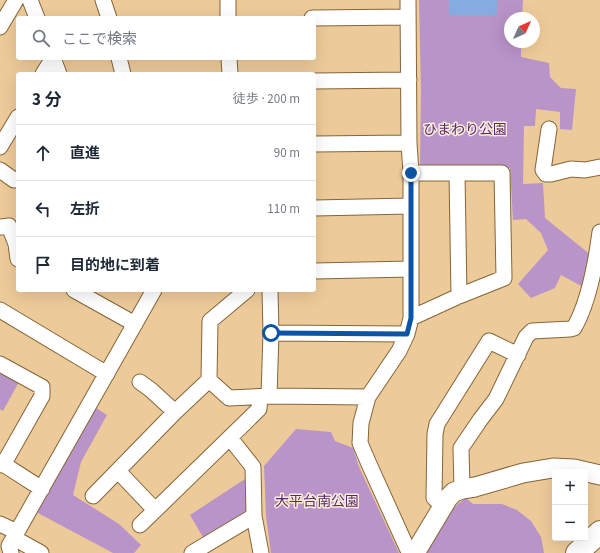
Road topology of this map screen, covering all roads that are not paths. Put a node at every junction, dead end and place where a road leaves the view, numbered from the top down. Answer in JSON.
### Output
{"nodes":[{"id":1,"x":16,"y":0,"type":"edge"},
{"id":2,"x":30,"y":0,"type":"edge"},
{"id":3,"x":104,"y":0,"type":"edge"},
{"id":4,"x":228,"y":0,"type":"edge"},
{"id":5,"x":408,"y":0,"type":"edge"},
{"id":6,"x":36,"y":16,"type":"edge"},
{"id":7,"x":108,"y":16,"type":"edge"},
{"id":8,"x":228,"y":16,"type":"edge"},
{"id":9,"x":408,"y":17,"type":"junction"},
{"id":10,"x":316,"y":18,"type":"edge"},
{"id":11,"x":0,"y":27,"type":"edge"},
{"id":12,"x":52,"y":60,"type":"edge"},
{"id":13,"x":54,"y":60,"type":"edge"},
{"id":14,"x":120,"y":60,"type":"edge"},
{"id":15,"x":229,"y":60,"type":"edge"},
{"id":16,"x":44,"y":72,"type":"edge"},
{"id":17,"x":58,"y":72,"type":"edge"},
{"id":18,"x":122,"y":72,"type":"edge"},
{"id":19,"x":230,"y":72,"type":"edge"},
{"id":20,"x":409,"y":80,"type":"junction"},
{"id":21,"x":316,"y":82,"type":"edge"},
{"id":22,"x":16,"y":119,"type":"edge"},
{"id":23,"x":4,"y":128,"type":"edge"},
{"id":24,"x":548,"y":129,"type":"dead end"},
{"id":25,"x":316,"y":144,"type":"edge"},
{"id":26,"x":410,"y":144,"type":"junction"},
{"id":27,"x":0,"y":147,"type":"edge"},
{"id":28,"x":600,"y":167,"type":"edge"},
{"id":29,"x":0,"y":170,"type":"edge"},
{"id":30,"x":411,"y":173,"type":"junction"},
{"id":31,"x":456,"y":174,"type":"junction"},
{"id":32,"x":16,"y":180,"type":"edge"},
{"id":33,"x":411,"y":206,"type":"junction"},
{"id":34,"x":316,"y":208,"type":"edge"},
{"id":35,"x":0,"y":227,"type":"edge"},
{"id":36,"x":600,"y":232,"type":"edge"},
{"id":37,"x":16,"y":244,"type":"edge"},
{"id":38,"x":411,"y":269,"type":"junction"},
{"id":39,"x":316,"y":271,"type":"edge"},
{"id":40,"x":78,"y":292,"type":"edge"},
{"id":41,"x":148,"y":292,"type":"edge"},
{"id":42,"x":245,"y":292,"type":"edge"},
{"id":43,"x":270,"y":292,"type":"edge"},
{"id":44,"x":459,"y":296,"type":"junction"},
{"id":45,"x":0,"y":310,"type":"edge"},
{"id":46,"x":411,"y":318,"type":"junction"},
{"id":47,"x":135,"y":324,"type":"junction"},
{"id":48,"x":271,"y":333,"type":"junction"},
{"id":49,"x":407,"y":334,"type":"junction"},
{"id":50,"x":518,"y":355,"type":"junction"},
{"id":51,"x":0,"y":364,"type":"edge"},
{"id":52,"x":107,"y":374,"type":"junction"},
{"id":53,"x":209,"y":380,"type":"junction"},
{"id":54,"x":140,"y":382,"type":"dead end"},
{"id":55,"x":265,"y":397,"type":"junction"},
{"id":56,"x":368,"y":397,"type":"junction"},
{"id":57,"x":175,"y":412,"type":"junction"},
{"id":58,"x":230,"y":438,"type":"junction"},
{"id":59,"x":2,"y":464,"type":"edge"},
{"id":60,"x":118,"y":471,"type":"junction"},
{"id":61,"x":600,"y":475,"type":"edge"},
{"id":62,"x":42,"y":489,"type":"junction"},
{"id":63,"x":462,"y":489,"type":"junction"},
{"id":64,"x":93,"y":496,"type":"dead end"},
{"id":65,"x":443,"y":506,"type":"junction"},
{"id":66,"x":155,"y":510,"type":"junction"},
{"id":67,"x":254,"y":516,"type":"junction"},
{"id":68,"x":0,"y":524,"type":"edge"},
{"id":69,"x":140,"y":525,"type":"dead end"},
{"id":70,"x":600,"y":532,"type":"edge"},
{"id":71,"x":16,"y":535,"type":"junction"},
{"id":72,"x":11,"y":553,"type":"edge"},
{"id":73,"x":41,"y":553,"type":"edge"},
{"id":74,"x":192,"y":553,"type":"edge"},
{"id":75,"x":260,"y":553,"type":"edge"},
{"id":76,"x":414,"y":553,"type":"edge"},
{"id":77,"x":577,"y":553,"type":"edge"}],
"edges":[{"from":1,"to":11,"type":"street"},
{"from":2,"to":6,"type":"street"},
{"from":3,"to":7,"type":"street"},
{"from":4,"to":8,"type":"street"},
{"from":5,"to":9,"type":"street"},
{"from":9,"to":10,"type":"street"},
{"from":9,"to":20,"type":"street"},
{"from":12,"to":16,"type":"street"},
{"from":13,"to":17,"type":"street"},
{"from":14,"to":18,"type":"street"},
{"from":15,"to":19,"type":"street"},
{"from":20,"to":21,"type":"street"},
{"from":20,"to":26,"type":"street"},
{"from":22,"to":23,"type":"street"},
{"from":23,"to":27,"type":"street"},
{"from":24,"to":28,"type":"street"},
{"from":25,"to":26,"type":"street"},
{"from":26,"to":30,"type":"street"},
{"from":29,"to":32,"type":"street"},
{"from":30,"to":31,"type":"street"},
{"from":30,"to":33,"type":"street"},
{"from":31,"to":44,"type":"street"},
{"from":31,"to":44,"type":"street"},
{"from":33,"to":34,"type":"street"},
{"from":33,"to":38,"type":"street"},
{"from":35,"to":37,"type":"street"},
{"from":36,"to":50,"type":"street"},
{"from":38,"to":39,"type":"street"},
{"from":38,"to":46,"type":"street"},
{"from":40,"to":47,"type":"street"},
{"from":41,"to":47,"type":"street"},
{"from":42,"to":53,"type":"street"},
{"from":43,"to":48,"type":"street"},
{"from":44,"to":46,"type":"street"},
{"from":45,"to":52,"type":"street"},
{"from":46,"to":49,"type":"street"},
{"from":47,"to":52,"type":"street"},
{"from":48,"to":49,"type":"street"},
{"from":48,"to":55,"type":"street"},
{"from":49,"to":56,"type":"street"},
{"from":50,"to":63,"type":"street"},
{"from":50,"to":65,"type":"street"},
{"from":51,"to":59,"type":"street"},
{"from":52,"to":62,"type":"street"},
{"from":53,"to":55,"type":"street"},
{"from":53,"to":57,"type":"street"},
{"from":54,"to":57,"type":"street"},
{"from":55,"to":56,"type":"street"},
{"from":55,"to":58,"type":"street"},
{"from":56,"to":76,"type":"street"},
{"from":57,"to":60,"type":"street"},
{"from":58,"to":66,"type":"street"},
{"from":58,"to":67,"type":"street"},
{"from":59,"to":62,"type":"street"},
{"from":60,"to":64,"type":"street"},
{"from":60,"to":66,"type":"street"},
{"from":61,"to":63,"type":"main road"},
{"from":62,"to":71,"type":"street"},
{"from":63,"to":65,"type":"main road"},
{"from":65,"to":76,"type":"main road"},
{"from":66,"to":69,"type":"street"},
{"from":67,"to":74,"type":"street"},
{"from":67,"to":75,"type":"street"},
{"from":68,"to":71,"type":"street"},
{"from":70,"to":77,"type":"highway"},
{"from":71,"to":72,"type":"street"},
{"from":71,"to":73,"type":"street"}]}
